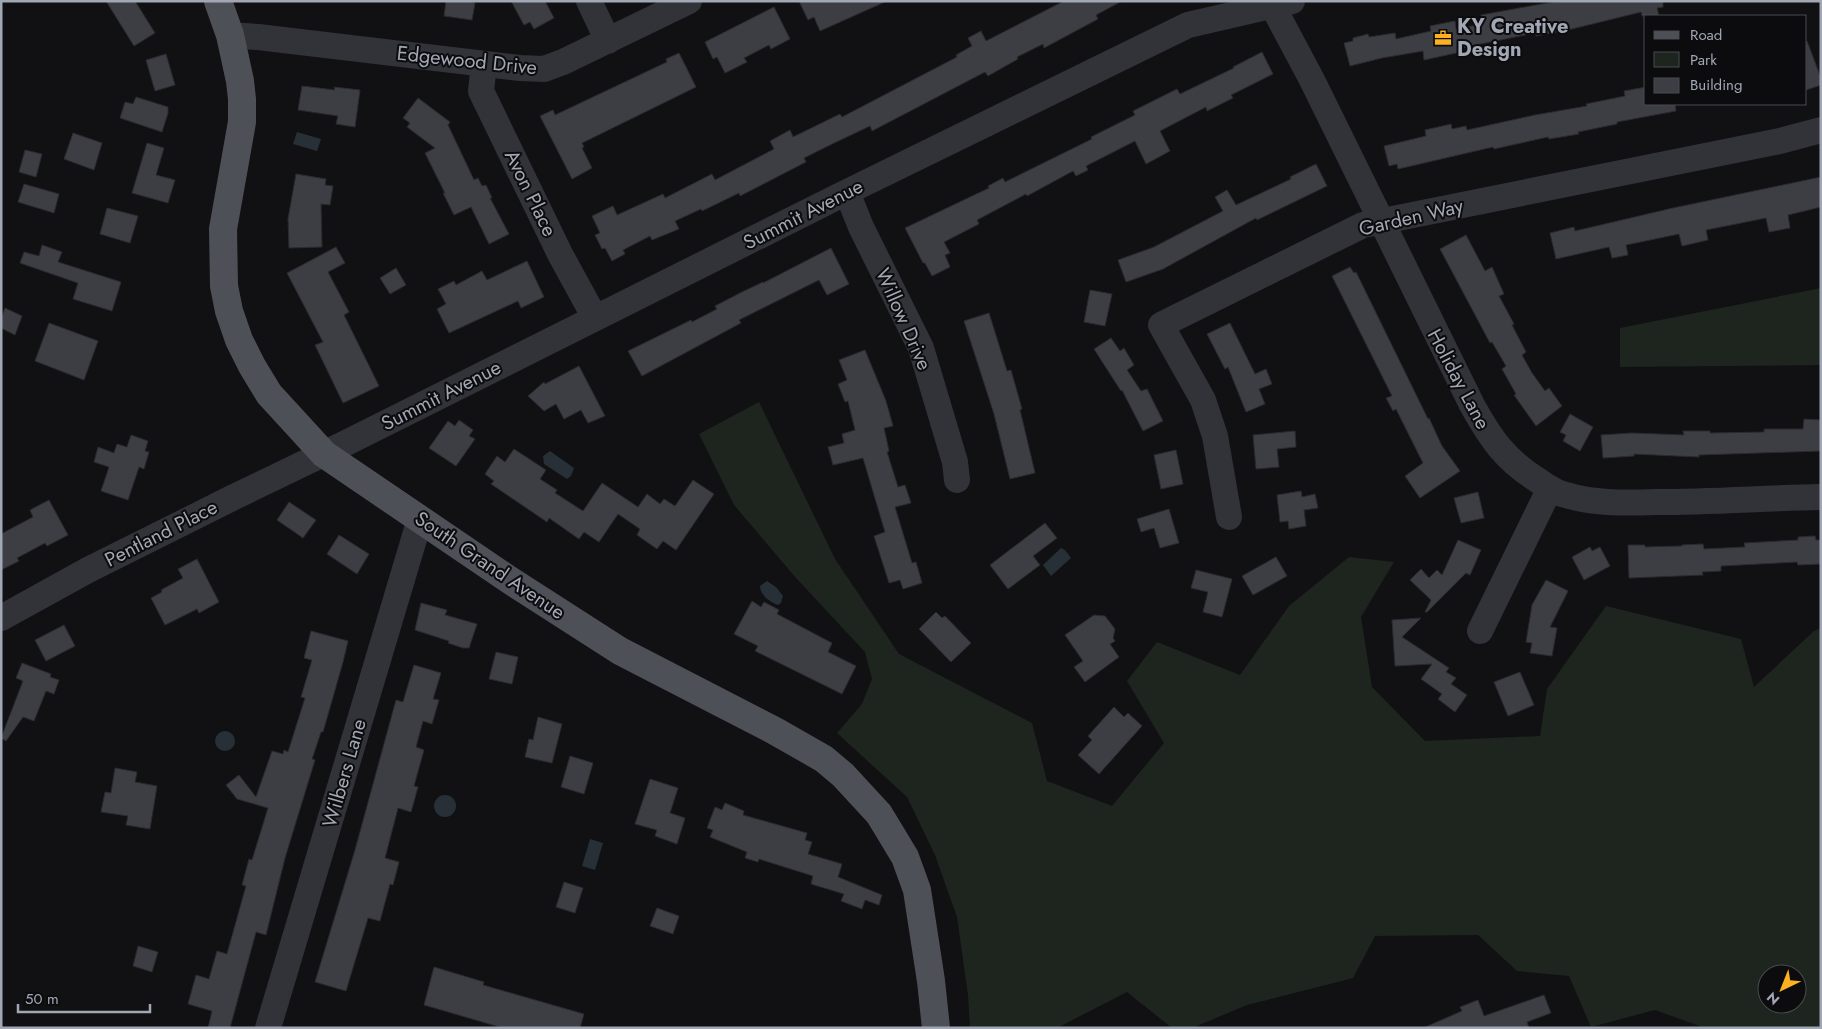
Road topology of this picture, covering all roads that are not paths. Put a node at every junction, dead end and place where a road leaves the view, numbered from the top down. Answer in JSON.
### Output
{"nodes":[{"id":1,"x":218,"y":1,"type":"edge"},
{"id":2,"x":589,"y":1,"type":"edge"},
{"id":3,"x":689,"y":1,"type":"edge"},
{"id":4,"x":1278,"y":2,"type":"edge"},
{"id":5,"x":230,"y":35,"type":"junction"},
{"id":6,"x":608,"y":41,"type":"junction"},
{"id":7,"x":484,"y":64,"type":"junction"},
{"id":8,"x":1821,"y":130,"type":"edge"},
{"id":9,"x":847,"y":192,"type":"junction"},
{"id":10,"x":1382,"y":222,"type":"junction"},
{"id":11,"x":595,"y":318,"type":"junction"},
{"id":12,"x":324,"y":454,"type":"junction"},
{"id":13,"x":957,"y":480,"type":"dead end"},
{"id":14,"x":1550,"y":488,"type":"junction"},
{"id":15,"x":1821,"y":497,"type":"edge"},
{"id":16,"x":1228,"y":517,"type":"dead end"},
{"id":17,"x":420,"y":519,"type":"junction"},
{"id":18,"x":1,"y":618,"type":"edge"},
{"id":19,"x":1480,"y":631,"type":"dead end"},
{"id":20,"x":268,"y":1028,"type":"edge"},
{"id":21,"x":936,"y":1028,"type":"edge"}],
"edges":[{"from":1,"to":5,"type":"main road","name":"South Grand Avenue"},
{"from":2,"to":6,"type":"street"},
{"from":3,"to":6,"type":"street","name":"Edgewood Drive"},
{"from":4,"to":9,"type":"street","name":"Summit Avenue"},
{"from":4,"to":10,"type":"street","name":"Holiday Lane"},
{"from":5,"to":7,"type":"street","name":"Edgewood Drive"},
{"from":5,"to":12,"type":"main road","name":"South Grand Avenue"},
{"from":6,"to":7,"type":"street","name":"Edgewood Drive"},
{"from":7,"to":11,"type":"street","name":"Avon Place"},
{"from":8,"to":10,"type":"street","name":"Garden Way"},
{"from":9,"to":11,"type":"street","name":"Summit Avenue"},
{"from":9,"to":13,"type":"street","name":"Willow Drive"},
{"from":10,"to":14,"type":"street","name":"Holiday Lane"},
{"from":10,"to":16,"type":"street","name":"Garden Way"},
{"from":11,"to":12,"type":"street","name":"Summit Avenue"},
{"from":12,"to":17,"type":"main road","name":"South Grand Avenue"},
{"from":12,"to":18,"type":"street","name":"Pentland Place"},
{"from":14,"to":15,"type":"street","name":"Holiday Lane"},
{"from":14,"to":19,"type":"street"},
{"from":17,"to":20,"type":"street","name":"Wilbers Lane"},
{"from":17,"to":21,"type":"main road","name":"South Grand Avenue"}]}
